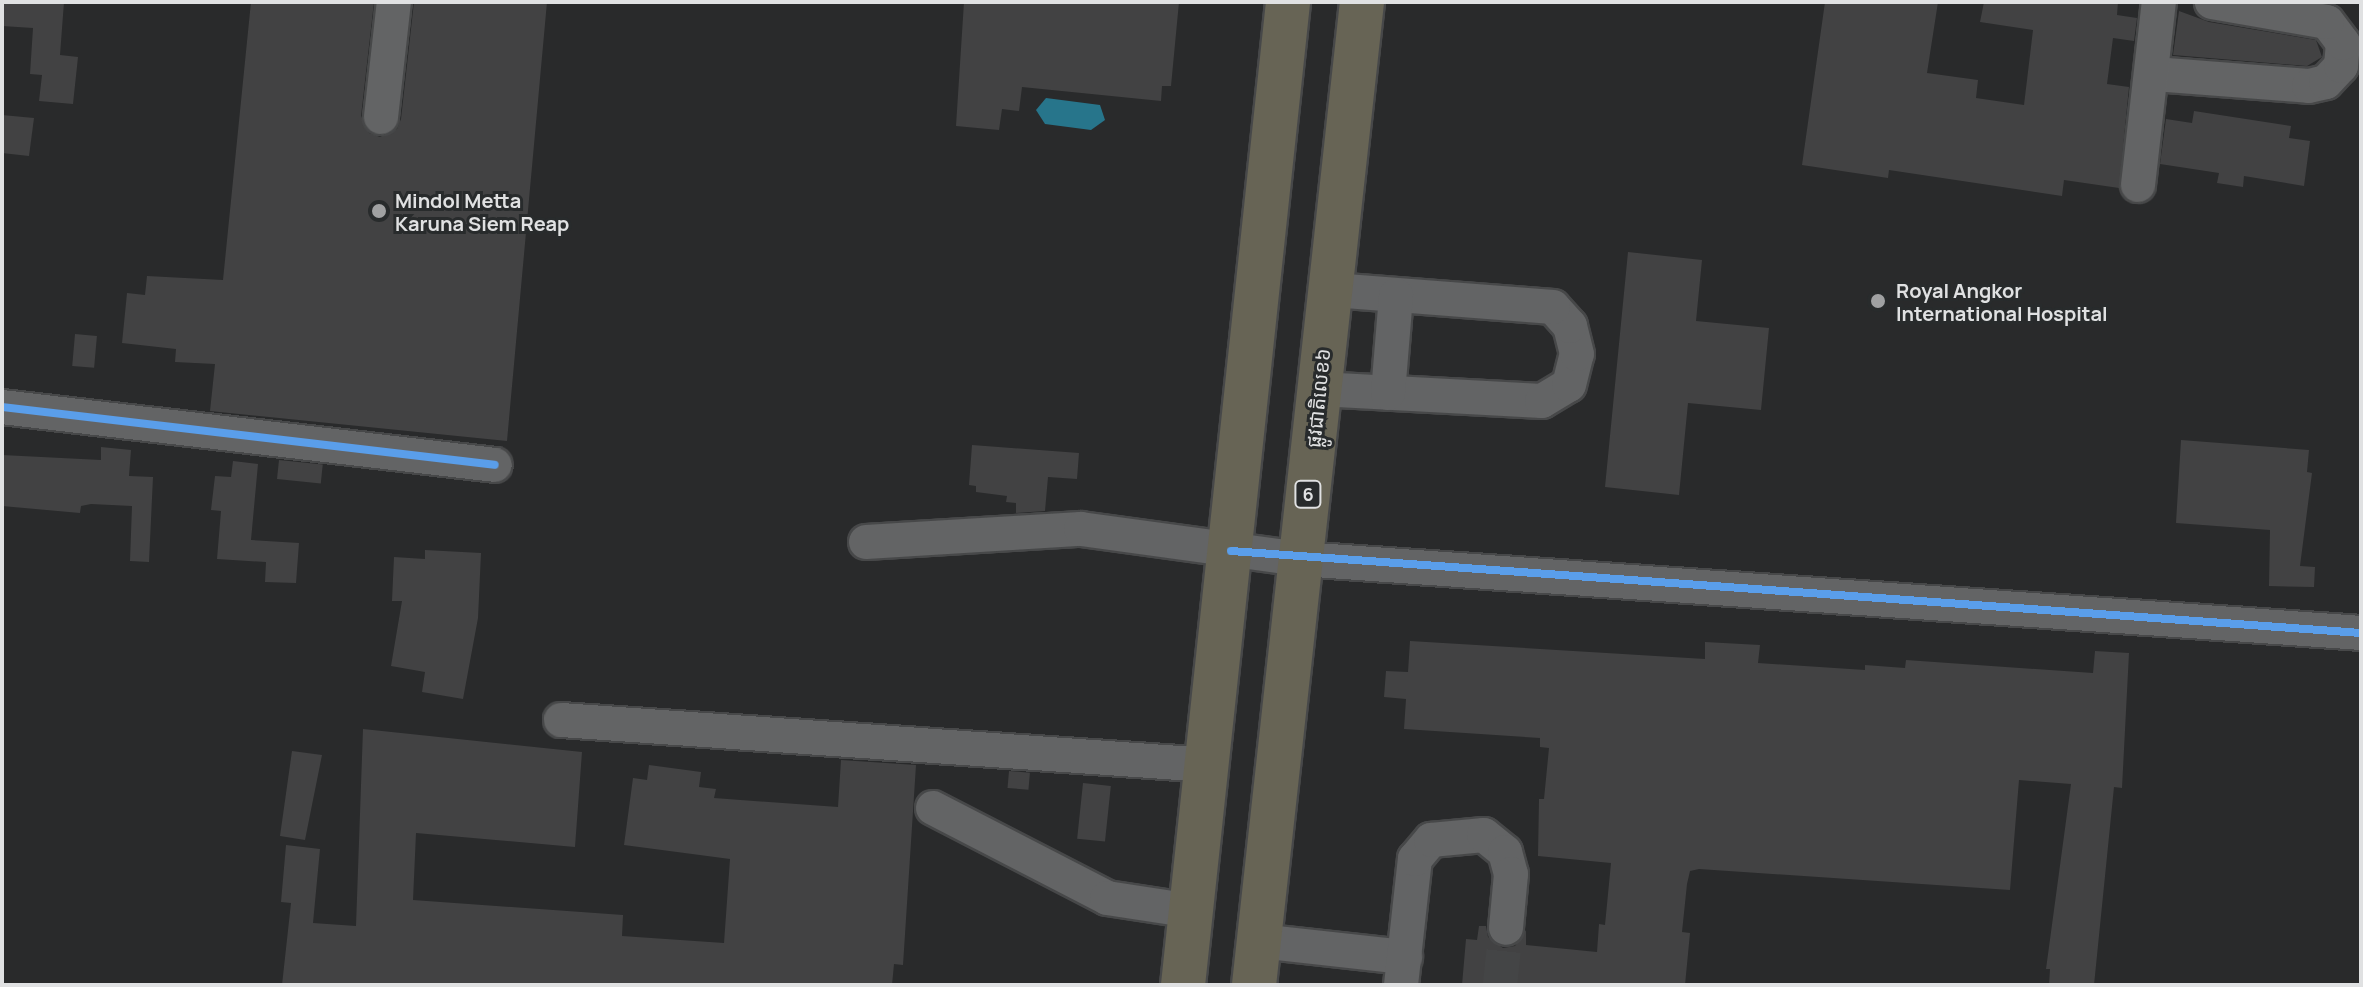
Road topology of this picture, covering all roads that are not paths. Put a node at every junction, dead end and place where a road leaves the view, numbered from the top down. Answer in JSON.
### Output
{"nodes":[{"id":1,"x":394,"y":2,"type":"edge"},
{"id":2,"x":1288,"y":2,"type":"edge"},
{"id":3,"x":1362,"y":2,"type":"edge"},
{"id":4,"x":2159,"y":2,"type":"edge"},
{"id":5,"x":2212,"y":2,"type":"edge"},
{"id":6,"x":2154,"y":74,"type":"junction"},
{"id":7,"x":381,"y":117,"type":"dead end"},
{"id":8,"x":2138,"y":185,"type":"dead end"},
{"id":9,"x":1330,"y":290,"type":"junction"},
{"id":10,"x":1396,"y":295,"type":"junction"},
{"id":11,"x":1319,"y":389,"type":"junction"},
{"id":12,"x":1388,"y":393,"type":"junction"},
{"id":13,"x":2,"y":407,"type":"edge"},
{"id":14,"x":495,"y":465,"type":"dead end"},
{"id":15,"x":866,"y":542,"type":"dead end"},
{"id":16,"x":1231,"y":551,"type":"junction"},
{"id":17,"x":1301,"y":559,"type":"junction"},
{"id":18,"x":2361,"y":633,"type":"edge"},
{"id":19,"x":561,"y":720,"type":"dead end"},
{"id":20,"x":1207,"y":765,"type":"junction"},
{"id":21,"x":933,"y":808,"type":"dead end"},
{"id":22,"x":1192,"y":911,"type":"junction"},
{"id":23,"x":1506,"y":928,"type":"tunnel mouth"},
{"id":24,"x":1259,"y":941,"type":"junction"},
{"id":25,"x":1403,"y":971,"type":"edge"},
{"id":26,"x":1183,"y":985,"type":"edge"},
{"id":27,"x":1254,"y":985,"type":"edge"}],
"edges":[{"from":1,"to":7,"type":"street"},
{"from":2,"to":16,"type":"highway"},
{"from":3,"to":9,"type":"highway","name":"ផ្លូវជាតិលេខ៦","number":"6"},
{"from":4,"to":6,"type":"street"},
{"from":5,"to":6,"type":"street"},
{"from":6,"to":8,"type":"street"},
{"from":9,"to":10,"type":"street"},
{"from":9,"to":11,"type":"highway","name":"ផ្លូវជាតិលេខ៦","number":"6"},
{"from":10,"to":12,"type":"street"},
{"from":10,"to":12,"type":"street"},
{"from":11,"to":12,"type":"street"},
{"from":11,"to":17,"type":"highway","name":"ផ្លូវជាតិលេខ៦","number":"6"},
{"from":13,"to":14,"type":"street"},
{"from":15,"to":16,"type":"street"},
{"from":16,"to":17,"type":"street"},
{"from":16,"to":20,"type":"highway"},
{"from":17,"to":18,"type":"street"},
{"from":17,"to":24,"type":"highway","name":"ផ្លូវជាតិលេខ៦","number":"6"},
{"from":19,"to":20,"type":"street"},
{"from":20,"to":22,"type":"highway"},
{"from":21,"to":22,"type":"street"},
{"from":22,"to":26,"type":"highway"},
{"from":23,"to":25,"type":"street"},
{"from":24,"to":25,"type":"street"},
{"from":24,"to":27,"type":"highway","name":"ផ្លូវជាតិលេខ៦","number":"6"}]}
